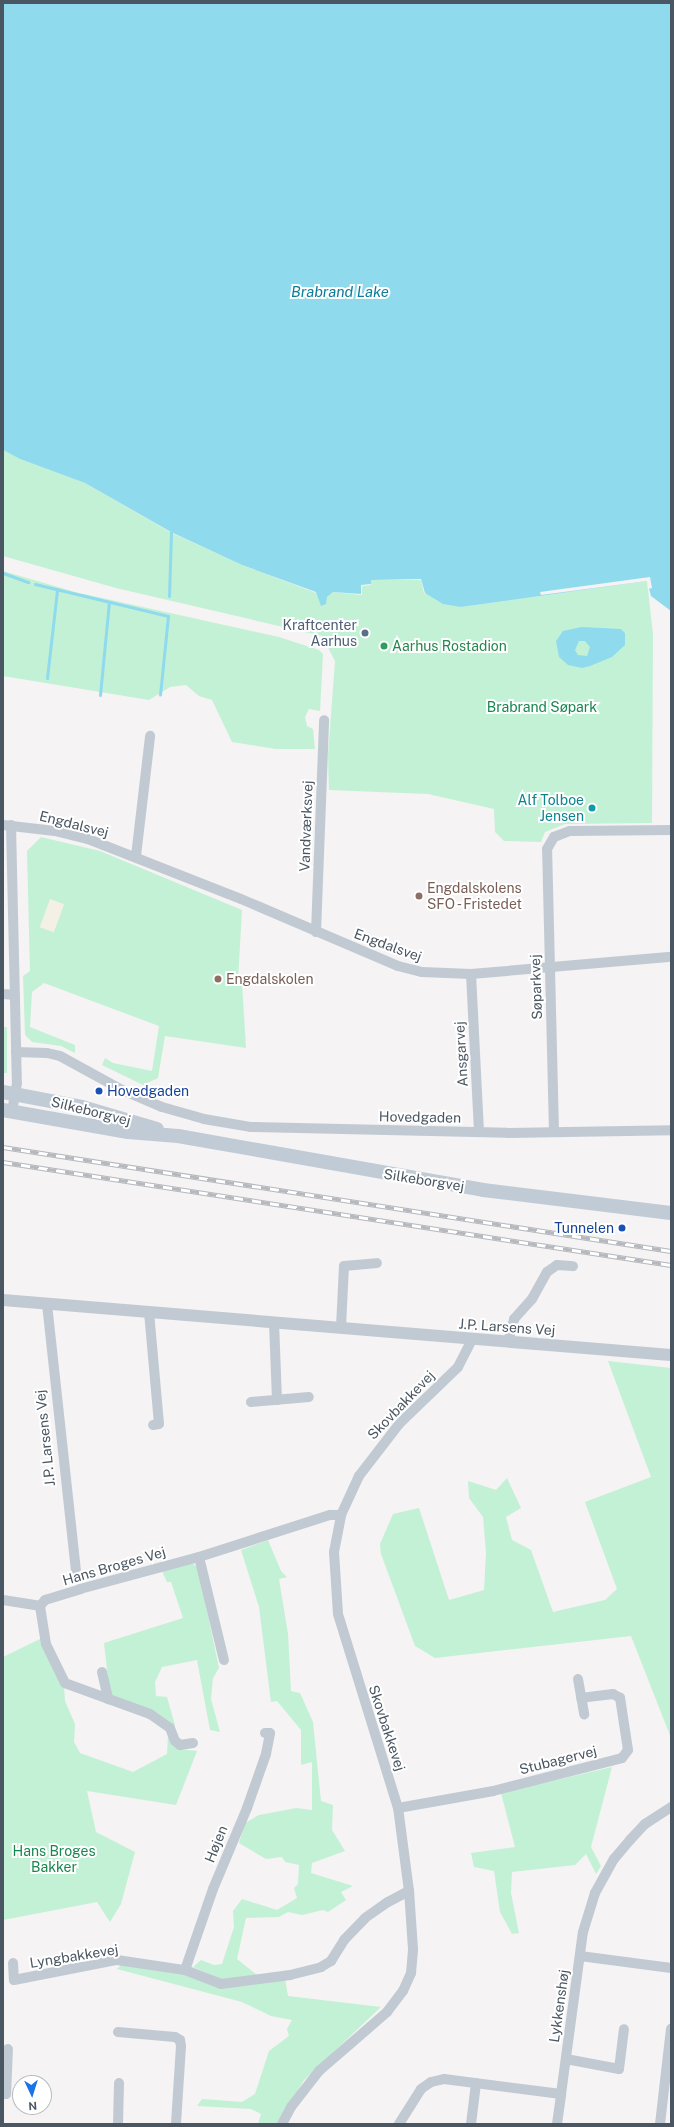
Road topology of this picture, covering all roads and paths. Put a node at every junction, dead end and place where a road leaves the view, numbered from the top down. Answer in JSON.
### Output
{"nodes":[{"id":1,"x":324,"y":720,"type":"dead end"},
{"id":2,"x":150,"y":736,"type":"dead end"},
{"id":3,"x":7,"y":825,"type":"edge"},
{"id":4,"x":671,"y":830,"type":"edge"},
{"id":5,"x":136,"y":856,"type":"junction"},
{"id":6,"x":316,"y":932,"type":"junction"},
{"id":7,"x":671,"y":957,"type":"edge"},
{"id":8,"x":550,"y":966,"type":"junction"},
{"id":9,"x":471,"y":974,"type":"junction"},
{"id":10,"x":3,"y":994,"type":"edge"},
{"id":11,"x":15,"y":995,"type":"junction"},
{"id":12,"x":16,"y":1052,"type":"junction"},
{"id":13,"x":9,"y":1093,"type":"edge"},
{"id":14,"x":8,"y":1111,"type":"edge"},
{"id":15,"x":671,"y":1130,"type":"edge"},
{"id":16,"x":479,"y":1132,"type":"junction"},
{"id":17,"x":554,"y":1132,"type":"junction"},
{"id":18,"x":178,"y":1136,"type":"junction"},
{"id":19,"x":671,"y":1213,"type":"edge"},
{"id":20,"x":377,"y":1263,"type":"dead end"},
{"id":21,"x":573,"y":1266,"type":"dead end"},
{"id":22,"x":3,"y":1300,"type":"edge"},
{"id":23,"x":47,"y":1304,"type":"junction"},
{"id":24,"x":149,"y":1312,"type":"junction"},
{"id":25,"x":274,"y":1322,"type":"junction"},
{"id":26,"x":341,"y":1327,"type":"junction"},
{"id":27,"x":472,"y":1340,"type":"junction"},
{"id":28,"x":508,"y":1342,"type":"junction"},
{"id":29,"x":671,"y":1355,"type":"edge"},
{"id":30,"x":309,"y":1397,"type":"dead end"},
{"id":31,"x":277,"y":1400,"type":"junction"},
{"id":32,"x":251,"y":1402,"type":"dead end"},
{"id":33,"x":152,"y":1425,"type":"dead end"},
{"id":34,"x":341,"y":1515,"type":"junction"},
{"id":35,"x":200,"y":1557,"type":"junction"},
{"id":36,"x":76,"y":1569,"type":"dead end"},
{"id":37,"x":3,"y":1600,"type":"edge"},
{"id":38,"x":40,"y":1606,"type":"junction"},
{"id":39,"x":224,"y":1660,"type":"dead end"},
{"id":40,"x":102,"y":1672,"type":"dead end"},
{"id":41,"x":578,"y":1679,"type":"dead end"},
{"id":42,"x":581,"y":1698,"type":"junction"},
{"id":43,"x":108,"y":1699,"type":"junction"},
{"id":44,"x":584,"y":1714,"type":"dead end"},
{"id":45,"x":265,"y":1733,"type":"dead end"},
{"id":46,"x":193,"y":1743,"type":"dead end"},
{"id":47,"x":671,"y":1807,"type":"edge"},
{"id":48,"x":398,"y":1808,"type":"junction"},
{"id":49,"x":409,"y":1891,"type":"junction"},
{"id":50,"x":580,"y":1956,"type":"junction"},
{"id":51,"x":13,"y":1963,"type":"dead end"},
{"id":52,"x":671,"y":1968,"type":"edge"},
{"id":53,"x":185,"y":1970,"type":"junction"},
{"id":54,"x":624,"y":2029,"type":"dead end"},
{"id":55,"x":671,"y":2029,"type":"edge"},
{"id":56,"x":118,"y":2032,"type":"dead end"},
{"id":57,"x":671,"y":2033,"type":"edge"},
{"id":58,"x":8,"y":2049,"type":"dead end"},
{"id":59,"x":566,"y":2059,"type":"junction"},
{"id":60,"x":119,"y":2082,"type":"dead end"},
{"id":61,"x":476,"y":2083,"type":"junction"},
{"id":62,"x":3,"y":2094,"type":"edge"},
{"id":63,"x":561,"y":2094,"type":"junction"},
{"id":64,"x":118,"y":2124,"type":"edge"},
{"id":65,"x":176,"y":2124,"type":"edge"},
{"id":66,"x":282,"y":2124,"type":"edge"},
{"id":67,"x":399,"y":2124,"type":"edge"},
{"id":68,"x":471,"y":2124,"type":"edge"},
{"id":69,"x":557,"y":2124,"type":"edge"},
{"id":70,"x":660,"y":2124,"type":"edge"}],
"edges":[{"from":1,"to":6,"type":"street","name":"Vandværksvej"},
{"from":2,"to":5,"type":"street"},
{"from":3,"to":5,"type":"street","name":"Engdalsvej"},
{"from":3,"to":11,"type":"street"},
{"from":4,"to":8,"type":"street","name":"Søparkvej"},
{"from":5,"to":6,"type":"street","name":"Engdalsvej"},
{"from":6,"to":9,"type":"street","name":"Engdalsvej"},
{"from":7,"to":8,"type":"street","name":"Engdalsvej"},
{"from":8,"to":9,"type":"street","name":"Engdalsvej"},
{"from":8,"to":17,"type":"street","name":"Søparkvej"},
{"from":9,"to":16,"type":"street","name":"Ansgarvej"},
{"from":10,"to":11,"type":"street"},
{"from":11,"to":12,"type":"street"},
{"from":12,"to":13,"type":"street"},
{"from":12,"to":16,"type":"street","name":"Hovedgaden"},
{"from":13,"to":14,"type":"street"},
{"from":13,"to":18,"type":"main road","name":"Silkeborgvej"},
{"from":14,"to":18,"type":"main road","name":"Silkeborgvej"},
{"from":15,"to":17,"type":"street","name":"Hovedgaden"},
{"from":16,"to":17,"type":"street","name":"Hovedgaden"},
{"from":18,"to":19,"type":"main road","name":"Silkeborgvej"},
{"from":20,"to":26,"type":"street"},
{"from":21,"to":28,"type":"street"},
{"from":22,"to":23,"type":"street","name":"J.P. Larsens Vej"},
{"from":23,"to":24,"type":"street","name":"J.P. Larsens Vej"},
{"from":23,"to":36,"type":"street","name":"J.P. Larsens Vej"},
{"from":24,"to":25,"type":"street","name":"J.P. Larsens Vej"},
{"from":24,"to":33,"type":"street"},
{"from":25,"to":26,"type":"street","name":"J.P. Larsens Vej"},
{"from":25,"to":31,"type":"street"},
{"from":26,"to":27,"type":"street","name":"J.P. Larsens Vej"},
{"from":27,"to":28,"type":"street","name":"J.P. Larsens Vej"},
{"from":27,"to":34,"type":"street","name":"Skovbakkevej"},
{"from":28,"to":29,"type":"street","name":"J.P. Larsens Vej"},
{"from":30,"to":31,"type":"street"},
{"from":31,"to":32,"type":"street"},
{"from":34,"to":35,"type":"street","name":"Hans Broges Vej"},
{"from":34,"to":48,"type":"street","name":"Skovbakkevej"},
{"from":35,"to":38,"type":"street","name":"Hans Broges Vej"},
{"from":35,"to":39,"type":"street"},
{"from":37,"to":38,"type":"street"},
{"from":38,"to":43,"type":"street"},
{"from":40,"to":43,"type":"street"},
{"from":41,"to":42,"type":"street"},
{"from":42,"to":44,"type":"street"},
{"from":42,"to":48,"type":"street","name":"Stubagervej"},
{"from":43,"to":46,"type":"street"},
{"from":45,"to":53,"type":"street","name":"Højen"},
{"from":47,"to":50,"type":"street","name":"Lykkenshøj"},
{"from":48,"to":49,"type":"street","name":"Skovbakkevej"},
{"from":49,"to":53,"type":"street","name":"Lyngbakkevej"},
{"from":49,"to":66,"type":"street","name":"Skovbakkevej"},
{"from":50,"to":52,"type":"street","name":"Lykkenshøj"},
{"from":50,"to":59,"type":"street","name":"Lykkenshøj"},
{"from":51,"to":53,"type":"street","name":"Lyngbakkevej"},
{"from":54,"to":59,"type":"street","name":"Lykkenshøj"},
{"from":55,"to":57,"type":"street"},
{"from":56,"to":65,"type":"street"},
{"from":57,"to":70,"type":"street"},
{"from":58,"to":62,"type":"street"},
{"from":59,"to":63,"type":"street","name":"Lykkenshøj"},
{"from":60,"to":64,"type":"street"},
{"from":61,"to":63,"type":"street"},
{"from":61,"to":67,"type":"street"},
{"from":61,"to":68,"type":"street"},
{"from":63,"to":69,"type":"street","name":"Lykkenshøj"}]}
